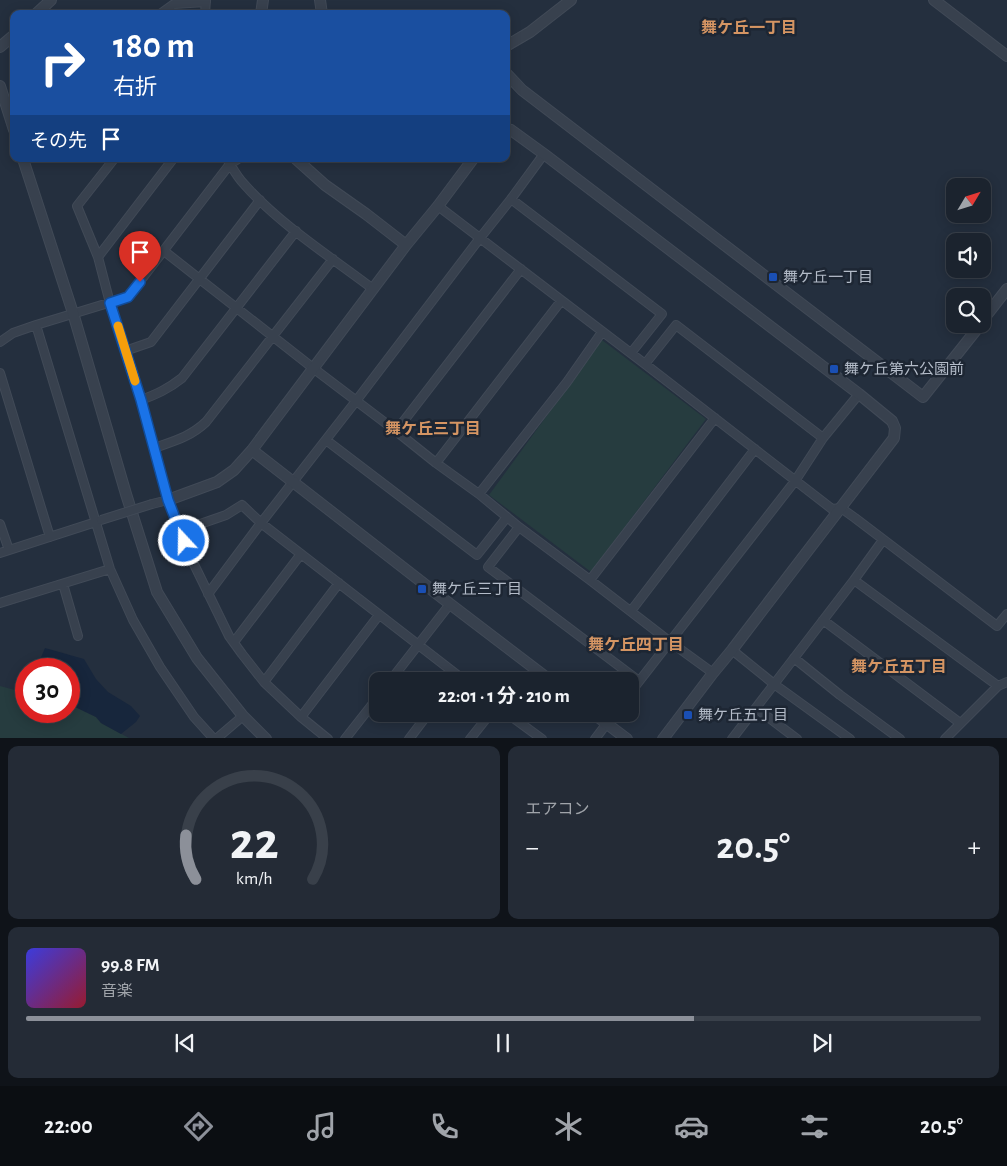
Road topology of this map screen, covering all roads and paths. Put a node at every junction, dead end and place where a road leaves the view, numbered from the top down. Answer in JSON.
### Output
{"nodes":[{"id":1,"x":51,"y":0,"type":"edge"},
{"id":2,"x":571,"y":0,"type":"edge"},
{"id":3,"x":934,"y":0,"type":"edge"},
{"id":4,"x":206,"y":1,"type":"edge"},
{"id":5,"x":40,"y":10,"type":"edge"},
{"id":6,"x":166,"y":10,"type":"edge"},
{"id":7,"x":10,"y":38,"type":"edge"},
{"id":8,"x":510,"y":44,"type":"edge"},
{"id":9,"x":0,"y":47,"type":"edge"},
{"id":10,"x":1007,"y":56,"type":"edge"},
{"id":11,"x":510,"y":77,"type":"edge"},
{"id":12,"x":0,"y":86,"type":"edge"},
{"id":13,"x":10,"y":117,"type":"edge"},
{"id":14,"x":510,"y":130,"type":"edge"},
{"id":15,"x":544,"y":154,"type":"junction"},
{"id":16,"x":24,"y":162,"type":"edge"},
{"id":17,"x":112,"y":162,"type":"edge"},
{"id":18,"x":171,"y":162,"type":"edge"},
{"id":19,"x":228,"y":162,"type":"edge"},
{"id":20,"x":299,"y":162,"type":"edge"},
{"id":21,"x":471,"y":162,"type":"edge"},
{"id":22,"x":511,"y":199,"type":"junction"},
{"id":23,"x":260,"y":200,"type":"junction"},
{"id":24,"x":438,"y":206,"type":"junction"},
{"id":25,"x":296,"y":231,"type":"junction"},
{"id":26,"x":480,"y":238,"type":"junction"},
{"id":27,"x":406,"y":245,"type":"junction"},
{"id":28,"x":164,"y":251,"type":"junction"},
{"id":29,"x":98,"y":257,"type":"junction"},
{"id":30,"x":333,"y":258,"type":"junction"},
{"id":31,"x":521,"y":269,"type":"junction"},
{"id":32,"x":200,"y":279,"type":"junction"},
{"id":33,"x":374,"y":289,"type":"junction"},
{"id":34,"x":1007,"y":289,"type":"edge"},
{"id":35,"x":561,"y":301,"type":"junction"},
{"id":36,"x":110,"y":303,"type":"junction"},
{"id":37,"x":237,"y":308,"type":"junction"},
{"id":38,"x":991,"y":310,"type":"edge"},
{"id":39,"x":72,"y":313,"type":"junction"},
{"id":40,"x":36,"y":325,"type":"junction"},
{"id":41,"x":602,"y":332,"type":"junction"},
{"id":42,"x":973,"y":333,"type":"edge"},
{"id":43,"x":273,"y":336,"type":"junction"},
{"id":44,"x":0,"y":342,"type":"edge"},
{"id":45,"x":125,"y":350,"type":"junction"},
{"id":46,"x":631,"y":353,"type":"junction"},
{"id":47,"x":645,"y":364,"type":"junction"},
{"id":48,"x":313,"y":368,"type":"junction"},
{"id":49,"x":0,"y":373,"type":"edge"},
{"id":50,"x":859,"y":394,"type":"junction"},
{"id":51,"x":141,"y":400,"type":"junction"},
{"id":52,"x":356,"y":401,"type":"junction"},
{"id":53,"x":715,"y":418,"type":"junction"},
{"id":54,"x":396,"y":431,"type":"junction"},
{"id":55,"x":824,"y":438,"type":"junction"},
{"id":56,"x":326,"y":440,"type":"junction"},
{"id":57,"x":154,"y":448,"type":"junction"},
{"id":58,"x":755,"y":449,"type":"junction"},
{"id":59,"x":252,"y":450,"type":"junction"},
{"id":60,"x":436,"y":463,"type":"junction"},
{"id":61,"x":795,"y":480,"type":"junction"},
{"id":62,"x":294,"y":482,"type":"junction"},
{"id":63,"x":479,"y":494,"type":"junction"},
{"id":64,"x":168,"y":500,"type":"junction"},
{"id":65,"x":841,"y":508,"type":"junction"},
{"id":66,"x":507,"y":517,"type":"junction"},
{"id":67,"x":98,"y":521,"type":"junction"},
{"id":68,"x":0,"y":524,"type":"edge"},
{"id":69,"x":261,"y":524,"type":"junction"},
{"id":70,"x":520,"y":527,"type":"junction"},
{"id":71,"x":180,"y":531,"type":"junction"},
{"id":72,"x":50,"y":536,"type":"junction"},
{"id":73,"x":883,"y":540,"type":"junction"},
{"id":74,"x":9,"y":550,"type":"junction"},
{"id":75,"x":0,"y":553,"type":"edge"},
{"id":76,"x":301,"y":554,"type":"junction"},
{"id":77,"x":110,"y":569,"type":"junction"},
{"id":78,"x":590,"y":580,"type":"junction"},
{"id":79,"x":854,"y":580,"type":"junction"},
{"id":80,"x":339,"y":583,"type":"junction"},
{"id":81,"x":63,"y":584,"type":"junction"},
{"id":82,"x":208,"y":594,"type":"junction"},
{"id":83,"x":0,"y":604,"type":"edge"},
{"id":84,"x":450,"y":604,"type":"junction"},
{"id":85,"x":631,"y":611,"type":"junction"},
{"id":86,"x":1007,"y":614,"type":"edge"},
{"id":87,"x":379,"y":615,"type":"junction"},
{"id":88,"x":823,"y":620,"type":"junction"},
{"id":89,"x":78,"y":636,"type":"dead end"},
{"id":90,"x":669,"y":641,"type":"junction"},
{"id":91,"x":234,"y":642,"type":"junction"},
{"id":92,"x":418,"y":644,"type":"junction"},
{"id":93,"x":732,"y":650,"type":"junction"},
{"id":94,"x":794,"y":658,"type":"junction"},
{"id":95,"x":397,"y":672,"type":"edge"},
{"id":96,"x":448,"y":672,"type":"edge"},
{"id":97,"x":539,"y":672,"type":"edge"},
{"id":98,"x":627,"y":672,"type":"edge"},
{"id":99,"x":713,"y":673,"type":"junction"},
{"id":100,"x":639,"y":681,"type":"edge"},
{"id":101,"x":264,"y":682,"type":"junction"},
{"id":102,"x":1007,"y":682,"type":"edge"},
{"id":103,"x":774,"y":684,"type":"junction"},
{"id":104,"x":998,"y":686,"type":"junction"},
{"id":105,"x":369,"y":708,"type":"edge"},
{"id":106,"x":756,"y":708,"type":"junction"},
{"id":107,"x":243,"y":716,"type":"junction"},
{"id":108,"x":301,"y":717,"type":"junction"},
{"id":109,"x":422,"y":722,"type":"edge"},
{"id":110,"x":483,"y":722,"type":"edge"},
{"id":111,"x":518,"y":722,"type":"edge"},
{"id":112,"x":607,"y":723,"type":"joint"},
{"id":113,"x":960,"y":723,"type":"junction"},
{"id":114,"x":538,"y":737,"type":"edge"},
{"id":115,"x":215,"y":738,"type":"edge"},
{"id":116,"x":266,"y":738,"type":"edge"},
{"id":117,"x":328,"y":738,"type":"edge"},
{"id":118,"x":345,"y":738,"type":"edge"},
{"id":119,"x":409,"y":738,"type":"edge"},
{"id":120,"x":470,"y":738,"type":"edge"},
{"id":121,"x":595,"y":738,"type":"edge"},
{"id":122,"x":628,"y":738,"type":"edge"},
{"id":123,"x":663,"y":738,"type":"edge"},
{"id":124,"x":732,"y":738,"type":"edge"},
{"id":125,"x":797,"y":738,"type":"edge"},
{"id":126,"x":850,"y":738,"type":"edge"},
{"id":127,"x":900,"y":738,"type":"edge"},
{"id":128,"x":945,"y":738,"type":"edge"}],
"edges":[{"from":1,"to":5,"type":"street"},
{"from":2,"to":8,"type":"street"},
{"from":3,"to":10,"type":"street"},
{"from":4,"to":6,"type":"street"},
{"from":7,"to":9,"type":"street"},
{"from":11,"to":42,"type":"street"},
{"from":12,"to":13,"type":"street"},
{"from":14,"to":15,"type":"street"},
{"from":15,"to":22,"type":"street"},
{"from":15,"to":50,"type":"street"},
{"from":16,"to":39,"type":"street"},
{"from":17,"to":29,"type":"street"},
{"from":18,"to":29,"type":"street"},
{"from":19,"to":23,"type":"street"},
{"from":19,"to":28,"type":"street"},
{"from":20,"to":27,"type":"street"},
{"from":21,"to":24,"type":"street"},
{"from":22,"to":26,"type":"street"},
{"from":22,"to":46,"type":"street"},
{"from":23,"to":25,"type":"street"},
{"from":23,"to":32,"type":"street"},
{"from":24,"to":26,"type":"street"},
{"from":24,"to":27,"type":"street"},
{"from":25,"to":30,"type":"street"},
{"from":25,"to":37,"type":"street"},
{"from":26,"to":31,"type":"street"},
{"from":26,"to":52,"type":"street"},
{"from":27,"to":33,"type":"street"},
{"from":28,"to":32,"type":"street"},
{"from":28,"to":36,"type":"street"},
{"from":29,"to":36,"type":"street"},
{"from":30,"to":33,"type":"street"},
{"from":30,"to":43,"type":"street"},
{"from":31,"to":35,"type":"street"},
{"from":31,"to":54,"type":"street"},
{"from":32,"to":37,"type":"street"},
{"from":32,"to":45,"type":"street"},
{"from":33,"to":48,"type":"street"},
{"from":34,"to":38,"type":"street"},
{"from":35,"to":41,"type":"street"},
{"from":35,"to":60,"type":"street"},
{"from":36,"to":39,"type":"street"},
{"from":36,"to":45,"type":"street"},
{"from":37,"to":43,"type":"street"},
{"from":37,"to":51,"type":"street"},
{"from":39,"to":40,"type":"street"},
{"from":39,"to":107,"type":"street"},
{"from":40,"to":44,"type":"street"},
{"from":40,"to":67,"type":"street"},
{"from":41,"to":46,"type":"street"},
{"from":41,"to":63,"type":"street"},
{"from":43,"to":48,"type":"street"},
{"from":43,"to":57,"type":"street"},
{"from":45,"to":51,"type":"street"},
{"from":46,"to":47,"type":"street"},
{"from":47,"to":53,"type":"street"},
{"from":47,"to":55,"type":"street"},
{"from":48,"to":52,"type":"street"},
{"from":48,"to":59,"type":"street"},
{"from":49,"to":72,"type":"street"},
{"from":50,"to":55,"type":"street"},
{"from":50,"to":65,"type":"street"},
{"from":51,"to":57,"type":"street"},
{"from":52,"to":54,"type":"street"},
{"from":52,"to":56,"type":"street"},
{"from":53,"to":58,"type":"street"},
{"from":53,"to":78,"type":"street"},
{"from":54,"to":60,"type":"street"},
{"from":55,"to":61,"type":"street"},
{"from":56,"to":62,"type":"street"},
{"from":56,"to":66,"type":"street"},
{"from":57,"to":64,"type":"street"},
{"from":58,"to":61,"type":"street"},
{"from":58,"to":85,"type":"street"},
{"from":59,"to":62,"type":"street"},
{"from":59,"to":64,"type":"street"},
{"from":60,"to":63,"type":"street"},
{"from":61,"to":65,"type":"street"},
{"from":61,"to":90,"type":"street"},
{"from":62,"to":69,"type":"street"},
{"from":62,"to":84,"type":"street"},
{"from":63,"to":66,"type":"street"},
{"from":64,"to":67,"type":"street","bridge":true},
{"from":64,"to":71,"type":"street"},
{"from":65,"to":73,"type":"street"},
{"from":65,"to":93,"type":"street"},
{"from":66,"to":70,"type":"street"},
{"from":67,"to":72,"type":"street"},
{"from":67,"to":77,"type":"street"},
{"from":68,"to":74,"type":"street"},
{"from":69,"to":71,"type":"street"},
{"from":69,"to":76,"type":"street"},
{"from":69,"to":82,"type":"street"},
{"from":70,"to":78,"type":"street"},
{"from":70,"to":98,"type":"street"},
{"from":71,"to":82,"type":"street"},
{"from":72,"to":74,"type":"street"},
{"from":73,"to":79,"type":"street"},
{"from":73,"to":86,"type":"street"},
{"from":74,"to":75,"type":"street"},
{"from":76,"to":80,"type":"street"},
{"from":76,"to":91,"type":"street"},
{"from":77,"to":81,"type":"street"},
{"from":77,"to":115,"type":"street"},
{"from":78,"to":85,"type":"street"},
{"from":79,"to":88,"type":"street"},
{"from":79,"to":104,"type":"street"},
{"from":80,"to":87,"type":"street"},
{"from":80,"to":101,"type":"street"},
{"from":81,"to":83,"type":"street"},
{"from":81,"to":89,"type":"street"},
{"from":82,"to":91,"type":"street"},
{"from":84,"to":92,"type":"street"},
{"from":84,"to":97,"type":"street"},
{"from":85,"to":90,"type":"street"},
{"from":87,"to":92,"type":"street"},
{"from":87,"to":108,"type":"street"},
{"from":88,"to":94,"type":"street"},
{"from":88,"to":113,"type":"street"},
{"from":90,"to":99,"type":"street"},
{"from":90,"to":100,"type":"street"},
{"from":91,"to":101,"type":"street"},
{"from":92,"to":95,"type":"street"},
{"from":92,"to":96,"type":"street"},
{"from":93,"to":99,"type":"street"},
{"from":93,"to":103,"type":"street"},
{"from":94,"to":103,"type":"street"},
{"from":94,"to":127,"type":"street"},
{"from":99,"to":123,"type":"street"},
{"from":101,"to":108,"type":"street"},
{"from":102,"to":104,"type":"street"},
{"from":103,"to":106,"type":"street"},
{"from":103,"to":126,"type":"street"},
{"from":104,"to":113,"type":"street"},
{"from":105,"to":118,"type":"street"},
{"from":106,"to":124,"type":"street"},
{"from":106,"to":125,"type":"street"},
{"from":107,"to":115,"type":"street"},
{"from":107,"to":116,"type":"street"},
{"from":108,"to":117,"type":"street"},
{"from":109,"to":119,"type":"street"},
{"from":110,"to":120,"type":"street"},
{"from":111,"to":114,"type":"street"},
{"from":112,"to":121,"type":"street"},
{"from":112,"to":122,"type":"street"},
{"from":113,"to":128,"type":"street"}]}
